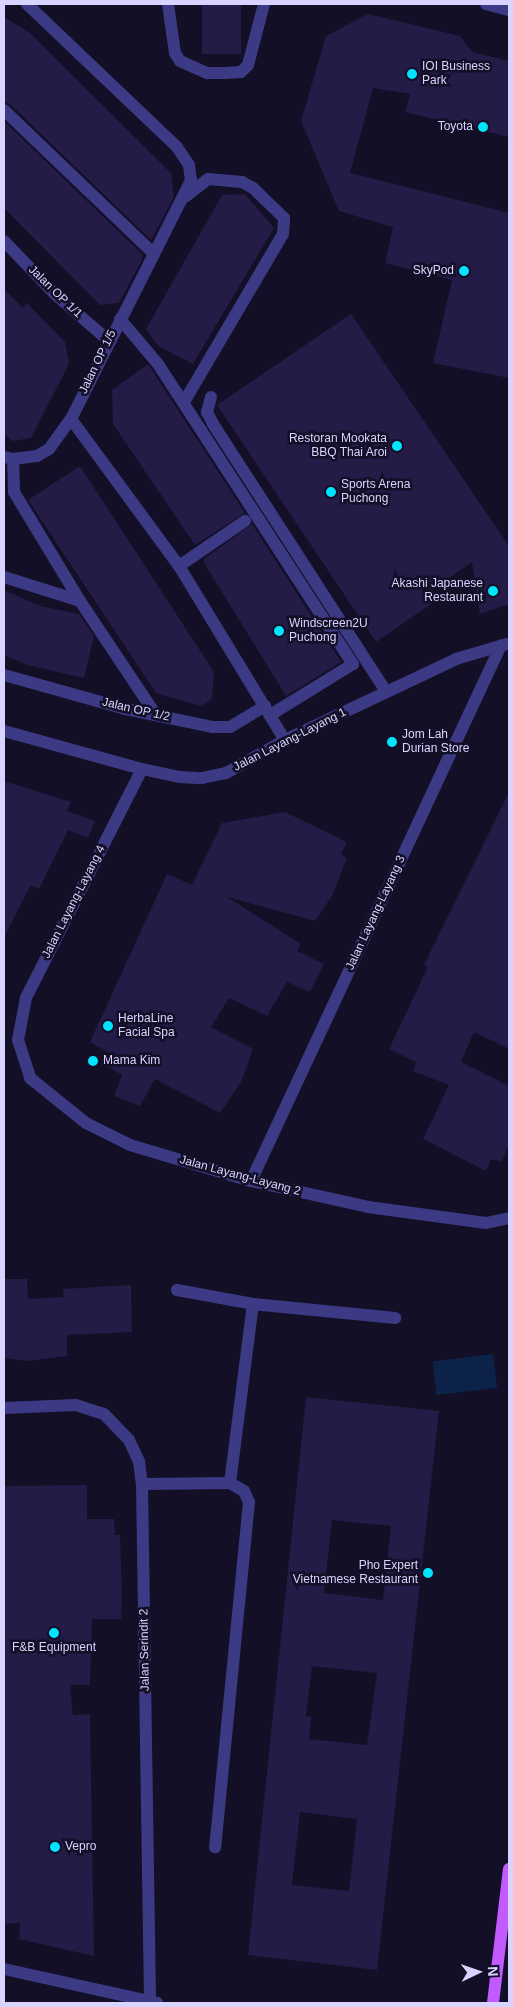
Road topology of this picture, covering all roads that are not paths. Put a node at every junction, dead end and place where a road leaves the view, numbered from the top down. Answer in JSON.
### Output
{"nodes":[{"id":1,"x":27,"y":4,"type":"edge"},
{"id":2,"x":168,"y":4,"type":"edge"},
{"id":3,"x":264,"y":4,"type":"edge"},
{"id":4,"x":486,"y":4,"type":"edge"},
{"id":5,"x":509,"y":10,"type":"edge"},
{"id":6,"x":4,"y":110,"type":"edge"},
{"id":7,"x":185,"y":197,"type":"junction"},
{"id":8,"x":4,"y":241,"type":"edge"},
{"id":9,"x":154,"y":254,"type":"junction"},
{"id":10,"x":120,"y":319,"type":"junction"},
{"id":11,"x":108,"y":340,"type":"junction"},
{"id":12,"x":211,"y":397,"type":"dead end"},
{"id":13,"x":184,"y":402,"type":"junction"},
{"id":14,"x":71,"y":419,"type":"junction"},
{"id":15,"x":8,"y":458,"type":"edge"},
{"id":16,"x":245,"y":521,"type":"dead end"},
{"id":17,"x":179,"y":566,"type":"junction"},
{"id":18,"x":4,"y":577,"type":"edge"},
{"id":19,"x":80,"y":601,"type":"junction"},
{"id":20,"x":505,"y":644,"type":"edge"},
{"id":21,"x":4,"y":675,"type":"edge"},
{"id":22,"x":386,"y":691,"type":"junction"},
{"id":23,"x":267,"y":710,"type":"junction"},
{"id":24,"x":156,"y":715,"type":"junction"},
{"id":25,"x":4,"y":730,"type":"edge"},
{"id":26,"x":285,"y":740,"type":"junction"},
{"id":27,"x":142,"y":769,"type":"junction"},
{"id":28,"x":18,"y":1040,"type":"joint"},
{"id":29,"x":251,"y":1181,"type":"junction"},
{"id":30,"x":509,"y":1218,"type":"edge"},
{"id":31,"x":177,"y":1290,"type":"dead end"},
{"id":32,"x":253,"y":1304,"type":"junction"},
{"id":33,"x":395,"y":1318,"type":"dead end"},
{"id":34,"x":4,"y":1408,"type":"edge"},
{"id":35,"x":230,"y":1483,"type":"junction"},
{"id":36,"x":142,"y":1484,"type":"junction"},
{"id":37,"x":215,"y":1847,"type":"dead end"},
{"id":38,"x":509,"y":1869,"type":"edge"},
{"id":39,"x":4,"y":1969,"type":"edge"},
{"id":40,"x":153,"y":2002,"type":"edge"},
{"id":41,"x":493,"y":2003,"type":"edge"}],
"edges":[{"from":1,"to":7,"type":"street","name":"Jalan OP 1/5"},
{"from":2,"to":3,"type":"street"},
{"from":4,"to":5,"type":"street"},
{"from":6,"to":9,"type":"street"},
{"from":7,"to":9,"type":"street","name":"Jalan OP 1/5"},
{"from":7,"to":13,"type":"street"},
{"from":8,"to":11,"type":"street","name":"Jalan OP 1/1"},
{"from":9,"to":10,"type":"street","name":"Jalan OP 1/5"},
{"from":10,"to":11,"type":"street","name":"Jalan OP 1/5"},
{"from":10,"to":13,"type":"street"},
{"from":11,"to":14,"type":"street","name":"Jalan OP 1/5"},
{"from":12,"to":22,"type":"street"},
{"from":13,"to":23,"type":"street","name":"Jalan OP 1/2"},
{"from":14,"to":15,"type":"street","name":"Jalan OP 1/5"},
{"from":14,"to":17,"type":"street"},
{"from":15,"to":19,"type":"street"},
{"from":16,"to":17,"type":"street"},
{"from":17,"to":23,"type":"street"},
{"from":18,"to":19,"type":"street"},
{"from":19,"to":24,"type":"street"},
{"from":20,"to":22,"type":"street","name":"Jalan Layang-Layang 1"},
{"from":20,"to":29,"type":"street","name":"Jalan Layang-Layang 3"},
{"from":21,"to":24,"type":"street","name":"Jalan OP 1/2"},
{"from":22,"to":26,"type":"street","name":"Jalan Layang-Layang 1"},
{"from":23,"to":24,"type":"street","name":"Jalan OP 1/2"},
{"from":23,"to":26,"type":"street"},
{"from":25,"to":27,"type":"street","name":"Jalan Layang-Layang 1"},
{"from":26,"to":27,"type":"street","name":"Jalan Layang-Layang 1"},
{"from":27,"to":28,"type":"street","name":"Jalan Layang-Layang 4"},
{"from":28,"to":29,"type":"street","name":"Jalan Layang-Layang 2"},
{"from":29,"to":30,"type":"street","name":"Jalan Layang-Layang 2"},
{"from":31,"to":32,"type":"street"},
{"from":32,"to":33,"type":"street"},
{"from":32,"to":35,"type":"street"},
{"from":34,"to":36,"type":"street","name":"Jalan Serindit 2"},
{"from":35,"to":36,"type":"street"},
{"from":35,"to":37,"type":"street"},
{"from":36,"to":40,"type":"street","name":"Jalan Serindit 2"},
{"from":38,"to":41,"type":"main road"},
{"from":39,"to":40,"type":"street"}]}
